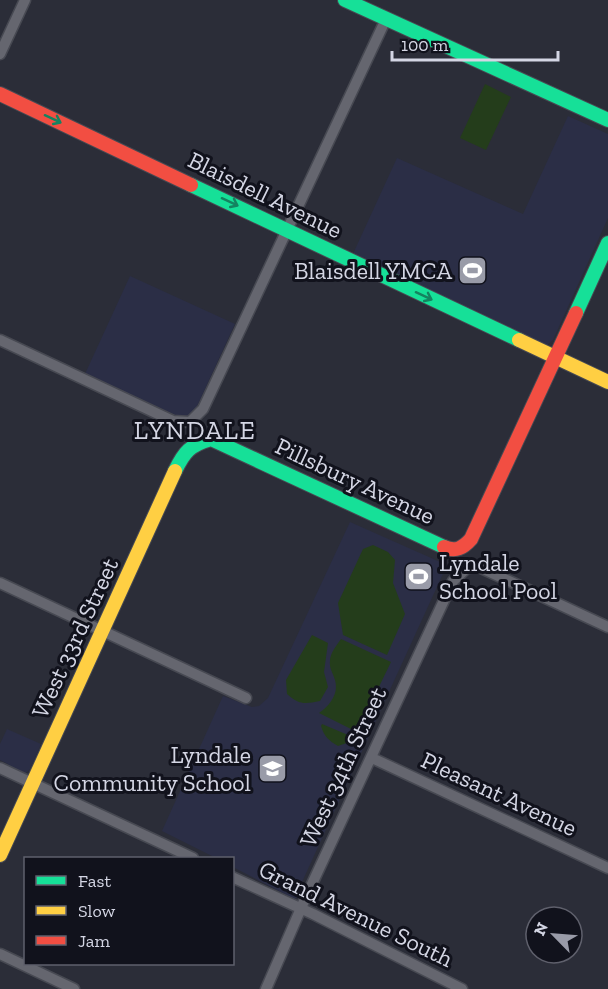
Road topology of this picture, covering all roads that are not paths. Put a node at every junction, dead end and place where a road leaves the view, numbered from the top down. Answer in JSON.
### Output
{"nodes":[{"id":1,"x":25,"y":0,"type":"edge"},
{"id":2,"x":347,"y":0,"type":"edge"},
{"id":3,"x":386,"y":19,"type":"junction"},
{"id":4,"x":0,"y":54,"type":"edge"},
{"id":5,"x":0,"y":94,"type":"edge"},
{"id":6,"x":608,"y":120,"type":"edge"},
{"id":7,"x":287,"y":230,"type":"junction"},
{"id":8,"x":608,"y":243,"type":"edge"},
{"id":9,"x":0,"y":340,"type":"edge"},
{"id":10,"x":555,"y":357,"type":"junction"},
{"id":11,"x":608,"y":382,"type":"edge"},
{"id":12,"x":196,"y":442,"type":"joint"},
{"id":13,"x":0,"y":583,"type":"edge"},
{"id":14,"x":608,"y":627,"type":"edge"},
{"id":15,"x":104,"y":630,"type":"junction"},
{"id":16,"x":246,"y":698,"type":"dead end"},
{"id":17,"x":372,"y":758,"type":"junction"},
{"id":18,"x":0,"y":768,"type":"edge"},
{"id":19,"x":33,"y":783,"type":"junction"},
{"id":20,"x":0,"y":855,"type":"edge"},
{"id":21,"x":191,"y":857,"type":"edge"},
{"id":22,"x":608,"y":868,"type":"edge"},
{"id":23,"x":234,"y":878,"type":"edge"},
{"id":24,"x":301,"y":908,"type":"junction"},
{"id":25,"x":0,"y":954,"type":"edge"},
{"id":26,"x":74,"y":989,"type":"edge"},
{"id":27,"x":266,"y":989,"type":"edge"},
{"id":28,"x":462,"y":989,"type":"edge"}],
"edges":[{"from":1,"to":4,"type":"street"},
{"from":2,"to":3,"type":"street"},
{"from":3,"to":6,"type":"street"},
{"from":3,"to":7,"type":"street"},
{"from":5,"to":7,"type":"street","name":"Blaisdell Avenue","one_way":true},
{"from":7,"to":9,"type":"street"},
{"from":7,"to":10,"type":"street","name":"Blaisdell Avenue","one_way":true},
{"from":8,"to":10,"type":"street"},
{"from":10,"to":11,"type":"street","name":"Blaisdell Avenue"},
{"from":10,"to":12,"type":"street","name":"Pillsbury Avenue"},
{"from":12,"to":15,"type":"street","name":"West 33rd Street"},
{"from":13,"to":15,"type":"street"},
{"from":14,"to":17,"type":"street","name":"West 34th Street"},
{"from":15,"to":16,"type":"street"},
{"from":15,"to":19,"type":"street","name":"West 33rd Street"},
{"from":17,"to":22,"type":"street","name":"Pleasant Avenue"},
{"from":17,"to":24,"type":"street","name":"West 34th Street"},
{"from":18,"to":19,"type":"street"},
{"from":19,"to":20,"type":"street","name":"West 33rd Street"},
{"from":19,"to":21,"type":"street"},
{"from":23,"to":24,"type":"street","name":"Grand Avenue South"},
{"from":24,"to":27,"type":"street","name":"West 34th Street"},
{"from":24,"to":28,"type":"street","name":"Grand Avenue South"},
{"from":25,"to":26,"type":"street"}]}
